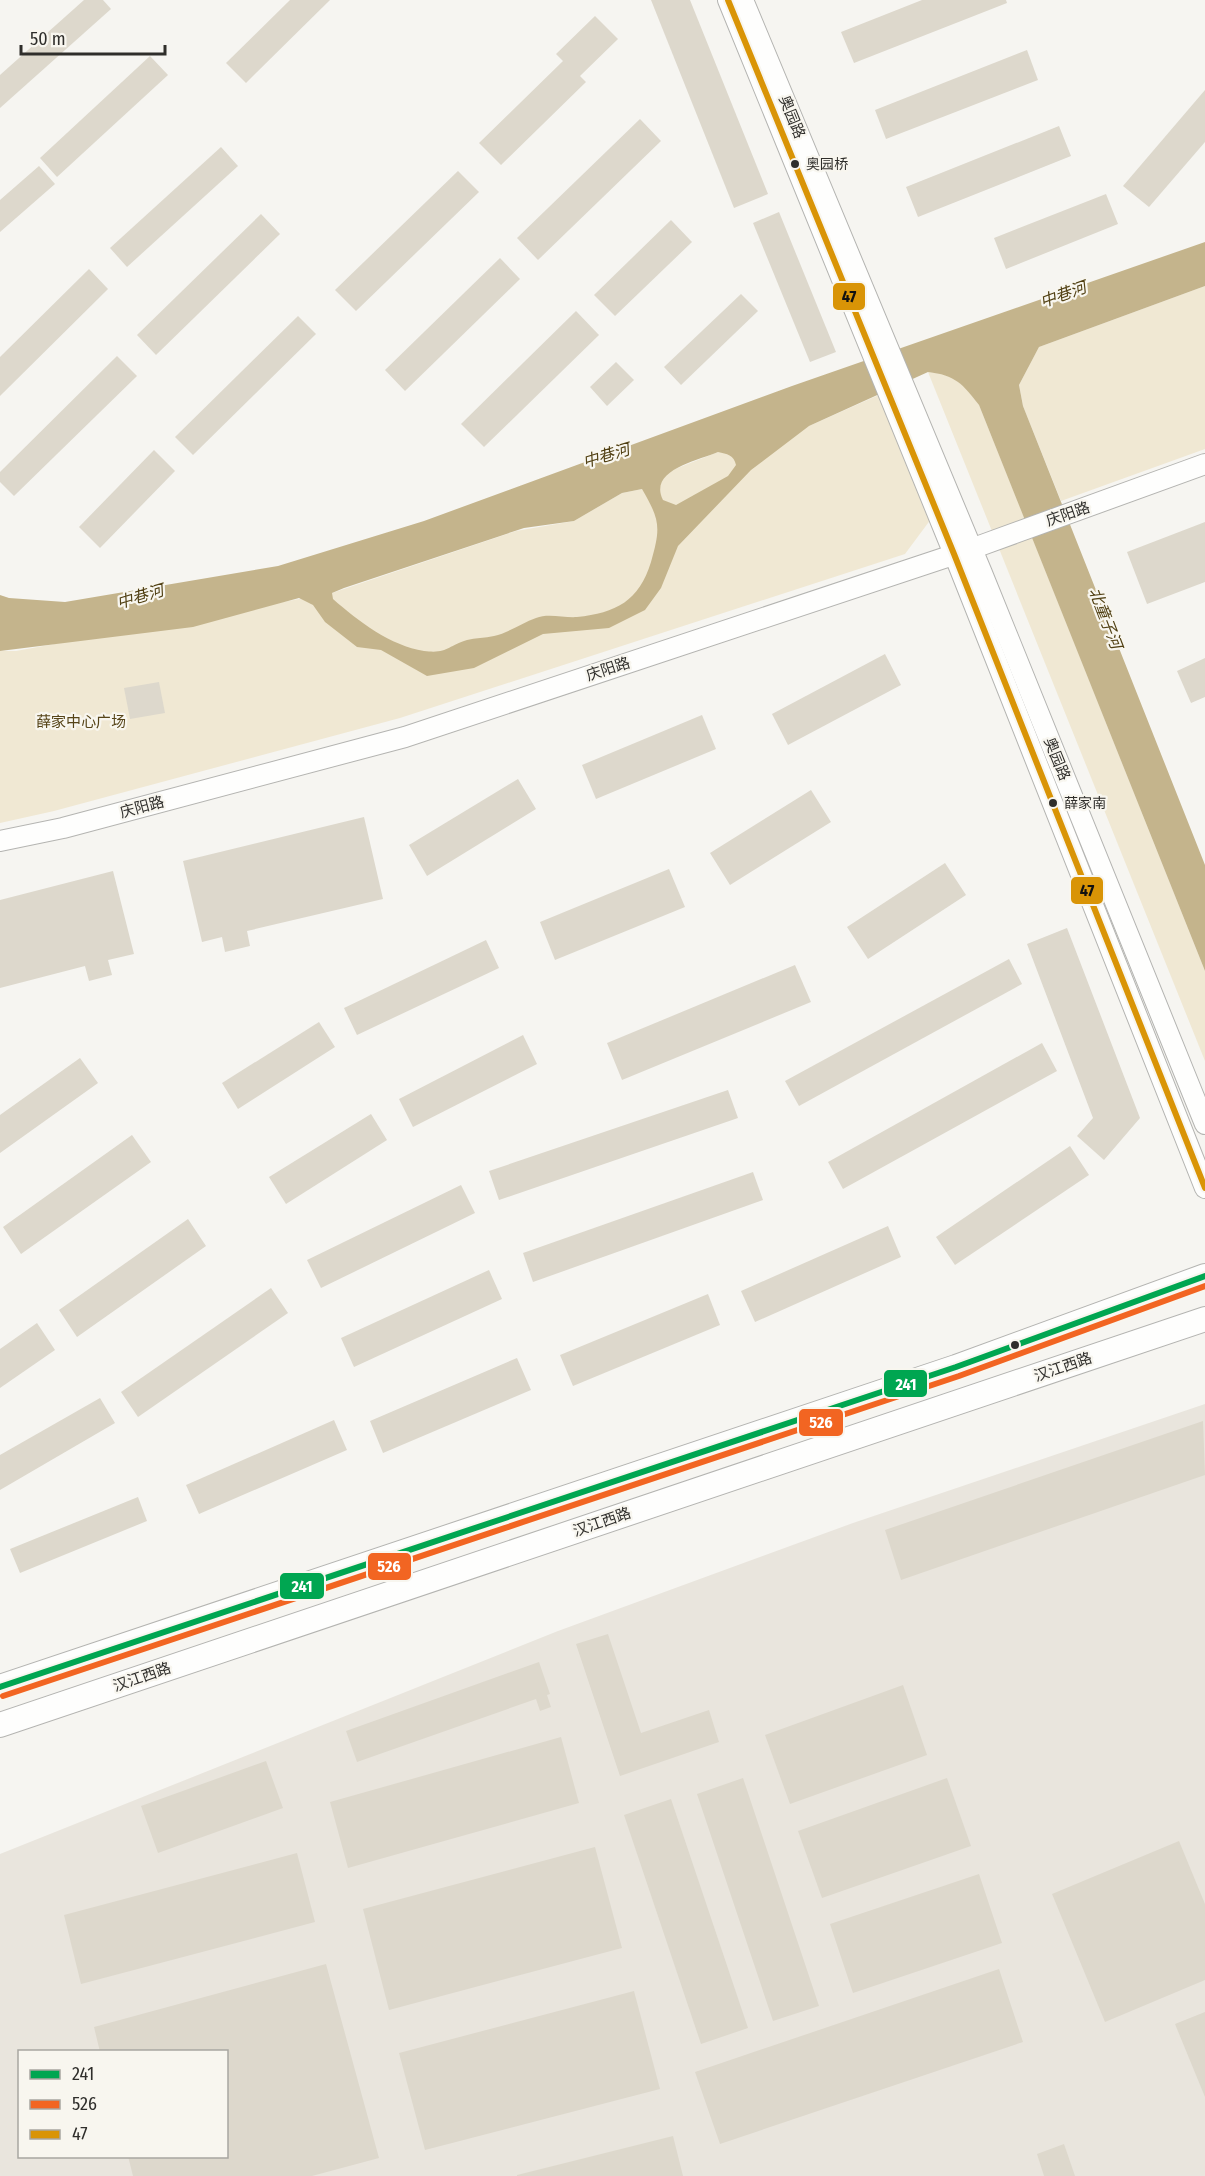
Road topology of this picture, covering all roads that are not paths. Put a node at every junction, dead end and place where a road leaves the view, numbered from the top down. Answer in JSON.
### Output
{"nodes":[{"id":1,"x":728,"y":0,"type":"edge"},
{"id":2,"x":743,"y":0,"type":"edge"},
{"id":3,"x":873,"y":338,"type":"junction"},
{"id":4,"x":1205,"y":464,"type":"edge"},
{"id":5,"x":963,"y":551,"type":"junction"},
{"id":6,"x":0,"y":841,"type":"edge"},
{"id":7,"x":1205,"y":1124,"type":"edge"},
{"id":8,"x":1205,"y":1188,"type":"edge"},
{"id":9,"x":1205,"y":1276,"type":"edge"},
{"id":10,"x":1205,"y":1319,"type":"edge"},
{"id":11,"x":0,"y":1688,"type":"edge"},
{"id":12,"x":0,"y":1725,"type":"edge"}],
"edges":[{"from":1,"to":3,"type":"street","name":"奥园路"},
{"from":2,"to":3,"type":"street","name":"奥园路"},
{"from":3,"to":5,"type":"street","name":"奥园路"},
{"from":4,"to":5,"type":"street","name":"庆阳路"},
{"from":5,"to":6,"type":"street","name":"庆阳路"},
{"from":5,"to":7,"type":"street","name":"奥园路"},
{"from":5,"to":8,"type":"street","name":"奥园路"},
{"from":9,"to":11,"type":"main road"},
{"from":10,"to":12,"type":"main road","name":"汉江西路"}]}
